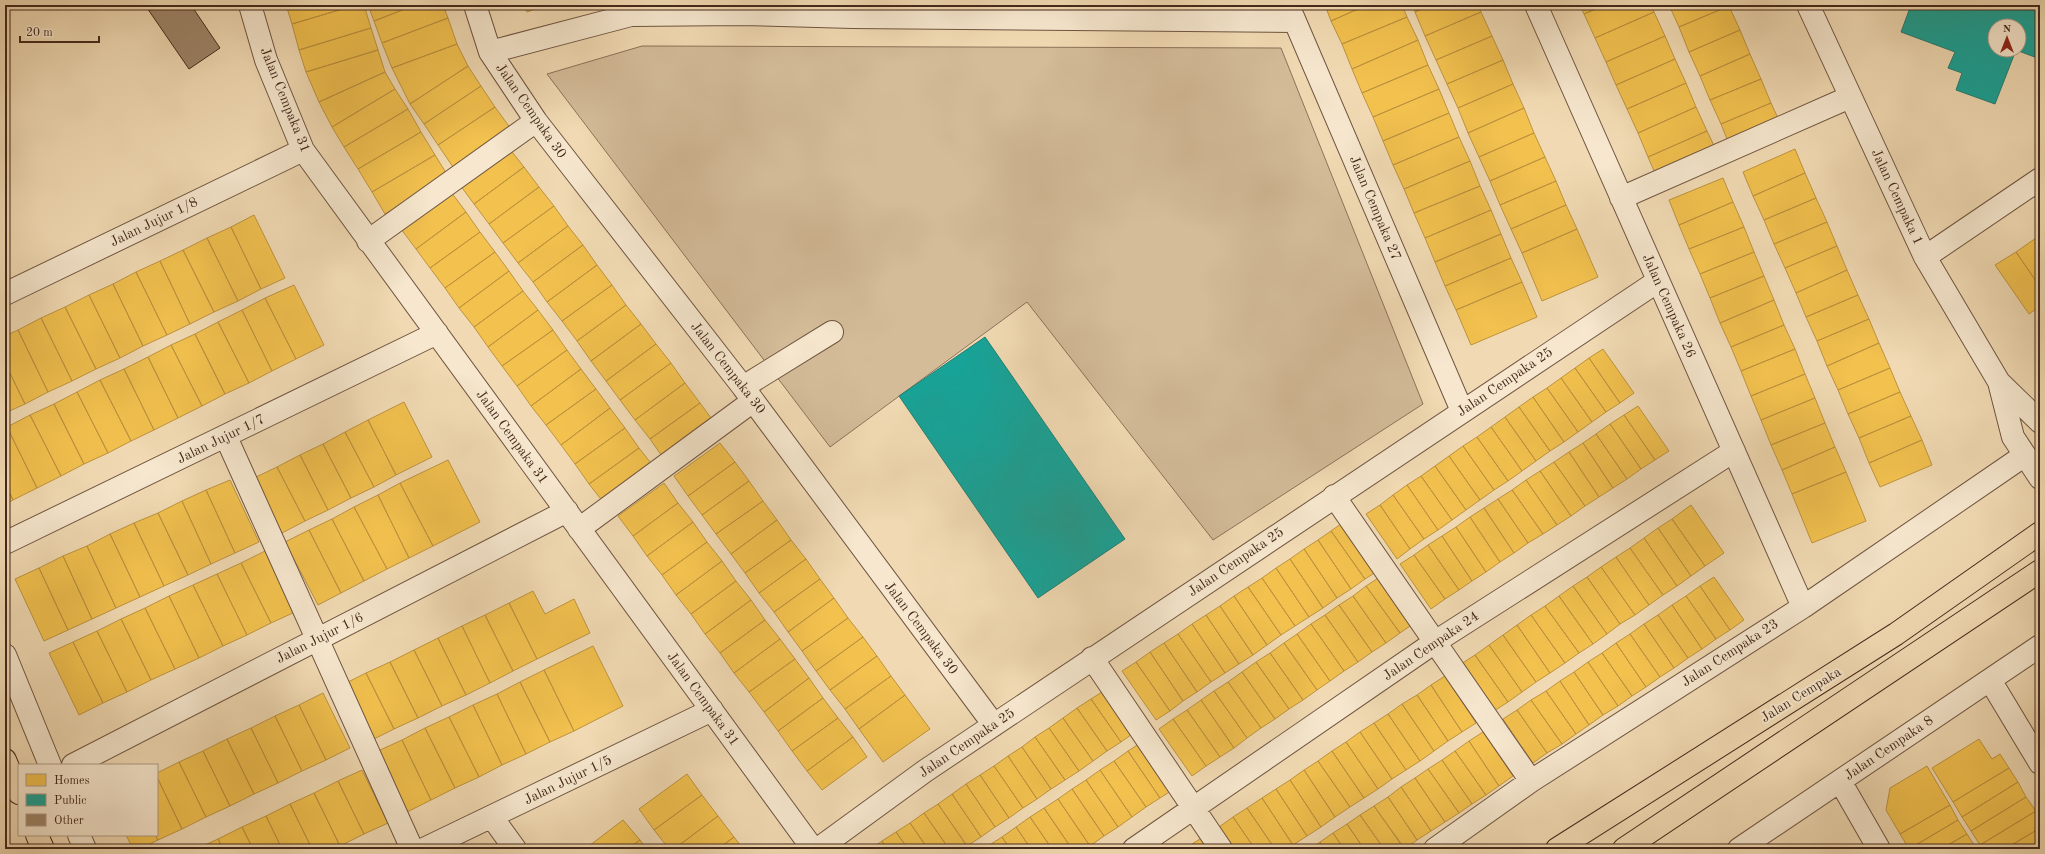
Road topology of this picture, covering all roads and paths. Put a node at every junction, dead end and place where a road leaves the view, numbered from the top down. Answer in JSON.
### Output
{"nodes":[{"id":1,"x":250,"y":5,"type":"edge"},
{"id":2,"x":475,"y":5,"type":"edge"},
{"id":3,"x":1536,"y":5,"type":"edge"},
{"id":4,"x":1808,"y":5,"type":"edge"},
{"id":5,"x":853,"y":11,"type":"edge"},
{"id":6,"x":1291,"y":13,"type":"edge"},
{"id":7,"x":490,"y":52,"type":"junction"},
{"id":8,"x":1850,"y":97,"type":"junction"},
{"id":9,"x":536,"y":121,"type":"junction"},
{"id":10,"x":303,"y":150,"type":"junction"},
{"id":11,"x":2040,"y":179,"type":"edge"},
{"id":12,"x":1621,"y":198,"type":"junction"},
{"id":13,"x":368,"y":241,"type":"junction"},
{"id":14,"x":1925,"y":257,"type":"junction"},
{"id":15,"x":1658,"y":281,"type":"junction"},
{"id":16,"x":5,"y":294,"type":"edge"},
{"id":17,"x":832,"y":332,"type":"dead end"},
{"id":18,"x":436,"y":333,"type":"junction"},
{"id":19,"x":1999,"y":382,"type":"junction"},
{"id":20,"x":748,"y":394,"type":"junction"},
{"id":21,"x":1462,"y":410,"type":"junction"},
{"id":22,"x":2040,"y":422,"type":"edge"},
{"id":23,"x":226,"y":437,"type":"junction"},
{"id":24,"x":1734,"y":451,"type":"junction"},
{"id":25,"x":2025,"y":455,"type":"junction"},
{"id":26,"x":2040,"y":478,"type":"edge"},
{"id":27,"x":1334,"y":496,"type":"junction"},
{"id":28,"x":567,"y":511,"type":"junction"},
{"id":29,"x":579,"y":529,"type":"junction"},
{"id":30,"x":2040,"y":533,"type":"edge"},
{"id":31,"x":5,"y":543,"type":"edge"},
{"id":32,"x":2040,"y":570,"type":"edge"},
{"id":33,"x":1802,"y":607,"type":"junction"},
{"id":34,"x":317,"y":640,"type":"junction"},
{"id":35,"x":1434,"y":642,"type":"junction"},
{"id":36,"x":2040,"y":646,"type":"edge"},
{"id":37,"x":5,"y":655,"type":"edge"},
{"id":38,"x":1092,"y":658,"type":"junction"},
{"id":39,"x":1990,"y":680,"type":"junction"},
{"id":40,"x":712,"y":710,"type":"junction"},
{"id":41,"x":994,"y":725,"type":"junction"},
{"id":42,"x":5,"y":760,"type":"edge"},
{"id":43,"x":2040,"y":762,"type":"edge"},
{"id":44,"x":50,"y":764,"type":"edge"},
{"id":45,"x":75,"y":764,"type":"edge"},
{"id":46,"x":1531,"y":781,"type":"junction"},
{"id":47,"x":1840,"y":781,"type":"junction"},
{"id":48,"x":18,"y":791,"type":"edge"},
{"id":49,"x":1193,"y":808,"type":"junction"},
{"id":50,"x":492,"y":817,"type":"junction"},
{"id":51,"x":37,"y":836,"type":"edge"},
{"id":52,"x":79,"y":836,"type":"edge"},
{"id":53,"x":43,"y":849,"type":"edge"},
{"id":54,"x":85,"y":849,"type":"edge"},
{"id":55,"x":412,"y":849,"type":"edge"},
{"id":56,"x":424,"y":849,"type":"edge"},
{"id":57,"x":515,"y":849,"type":"edge"},
{"id":58,"x":813,"y":849,"type":"edge"},
{"id":59,"x":818,"y":849,"type":"edge"},
{"id":60,"x":1134,"y":849,"type":"edge"},
{"id":61,"x":1221,"y":849,"type":"edge"},
{"id":62,"x":1435,"y":849,"type":"edge"},
{"id":63,"x":1557,"y":849,"type":"edge"},
{"id":64,"x":1624,"y":849,"type":"edge"},
{"id":65,"x":1739,"y":849,"type":"edge"},
{"id":66,"x":1879,"y":849,"type":"edge"}],
"edges":[{"from":1,"to":10,"type":"street","name":"Jalan Cempaka 31"},
{"from":2,"to":7,"type":"street","name":"Jalan Cempaka 30"},
{"from":3,"to":12,"type":"street","name":"Jalan Cempaka 26"},
{"from":4,"to":8,"type":"street","name":"Jalan Cempaka 1"},
{"from":5,"to":6,"type":"street"},
{"from":5,"to":7,"type":"street"},
{"from":6,"to":21,"type":"street","name":"Jalan Cempaka 27"},
{"from":7,"to":9,"type":"street","name":"Jalan Cempaka 30"},
{"from":8,"to":12,"type":"street"},
{"from":8,"to":14,"type":"street","name":"Jalan Cempaka 1"},
{"from":9,"to":13,"type":"street"},
{"from":9,"to":20,"type":"street","name":"Jalan Cempaka 30"},
{"from":10,"to":13,"type":"street","name":"Jalan Cempaka 31"},
{"from":10,"to":16,"type":"street","name":"Jalan Jujur 1/8"},
{"from":11,"to":14,"type":"street"},
{"from":12,"to":15,"type":"street","name":"Jalan Cempaka 26"},
{"from":13,"to":18,"type":"street","name":"Jalan Cempaka 31"},
{"from":14,"to":19,"type":"street","name":"Jalan Cempaka 1"},
{"from":15,"to":21,"type":"street","name":"Jalan Cempaka 25"},
{"from":15,"to":24,"type":"street","name":"Jalan Cempaka 26"},
{"from":17,"to":20,"type":"street"},
{"from":18,"to":23,"type":"street","name":"Jalan Jujur 1/7"},
{"from":18,"to":28,"type":"street","name":"Jalan Cempaka 31"},
{"from":19,"to":22,"type":"street","name":"Jalan Cempaka 1"},
{"from":19,"to":25,"type":"street","name":"Jalan Cempaka 1"},
{"from":20,"to":29,"type":"street"},
{"from":20,"to":41,"type":"street","name":"Jalan Cempaka 30"},
{"from":21,"to":27,"type":"street","name":"Jalan Cempaka 25"},
{"from":23,"to":31,"type":"street","name":"Jalan Jujur 1/7"},
{"from":23,"to":34,"type":"street"},
{"from":24,"to":33,"type":"street","name":"Jalan Cempaka 26"},
{"from":24,"to":35,"type":"street","name":"Jalan Cempaka 24"},
{"from":25,"to":26,"type":"street","name":"Jalan Cempaka 1"},
{"from":25,"to":33,"type":"street","name":"Jalan Cempaka 23"},
{"from":27,"to":35,"type":"street"},
{"from":27,"to":38,"type":"street","name":"Jalan Cempaka 25"},
{"from":28,"to":29,"type":"street","name":"Jalan Cempaka 31"},
{"from":28,"to":34,"type":"street","name":"Jalan Jujur 1/6"},
{"from":29,"to":40,"type":"street","name":"Jalan Cempaka 31"},
{"from":30,"to":63,"type":"main road","name":"Jalan Cempaka"},
{"from":32,"to":64,"type":"main road","name":"Jalan Cempaka"},
{"from":33,"to":46,"type":"street","name":"Jalan Cempaka 23"},
{"from":34,"to":45,"type":"street","name":"Jalan Jujur 1/6"},
{"from":34,"to":55,"type":"street"},
{"from":35,"to":46,"type":"street"},
{"from":35,"to":49,"type":"street","name":"Jalan Cempaka 24"},
{"from":36,"to":39,"type":"street","name":"Jalan Cempaka 8"},
{"from":37,"to":44,"type":"street"},
{"from":38,"to":41,"type":"street","name":"Jalan Cempaka 25"},
{"from":38,"to":49,"type":"street"},
{"from":39,"to":43,"type":"street"},
{"from":39,"to":47,"type":"street","name":"Jalan Cempaka 8"},
{"from":40,"to":50,"type":"street","name":"Jalan Jujur 1/5"},
{"from":40,"to":58,"type":"street","name":"Jalan Cempaka 31"},
{"from":41,"to":59,"type":"street","name":"Jalan Cempaka 25"},
{"from":42,"to":48,"type":"main road"},
{"from":46,"to":62,"type":"street","name":"Jalan Cempaka 23"},
{"from":47,"to":65,"type":"street","name":"Jalan Cempaka 8"},
{"from":47,"to":66,"type":"street"},
{"from":49,"to":60,"type":"street","name":"Jalan Cempaka 24"},
{"from":49,"to":61,"type":"street"},
{"from":50,"to":56,"type":"street","name":"Jalan Jujur 1/5"},
{"from":50,"to":57,"type":"street"},
{"from":51,"to":53,"type":"main road"},
{"from":52,"to":54,"type":"street"}]}
